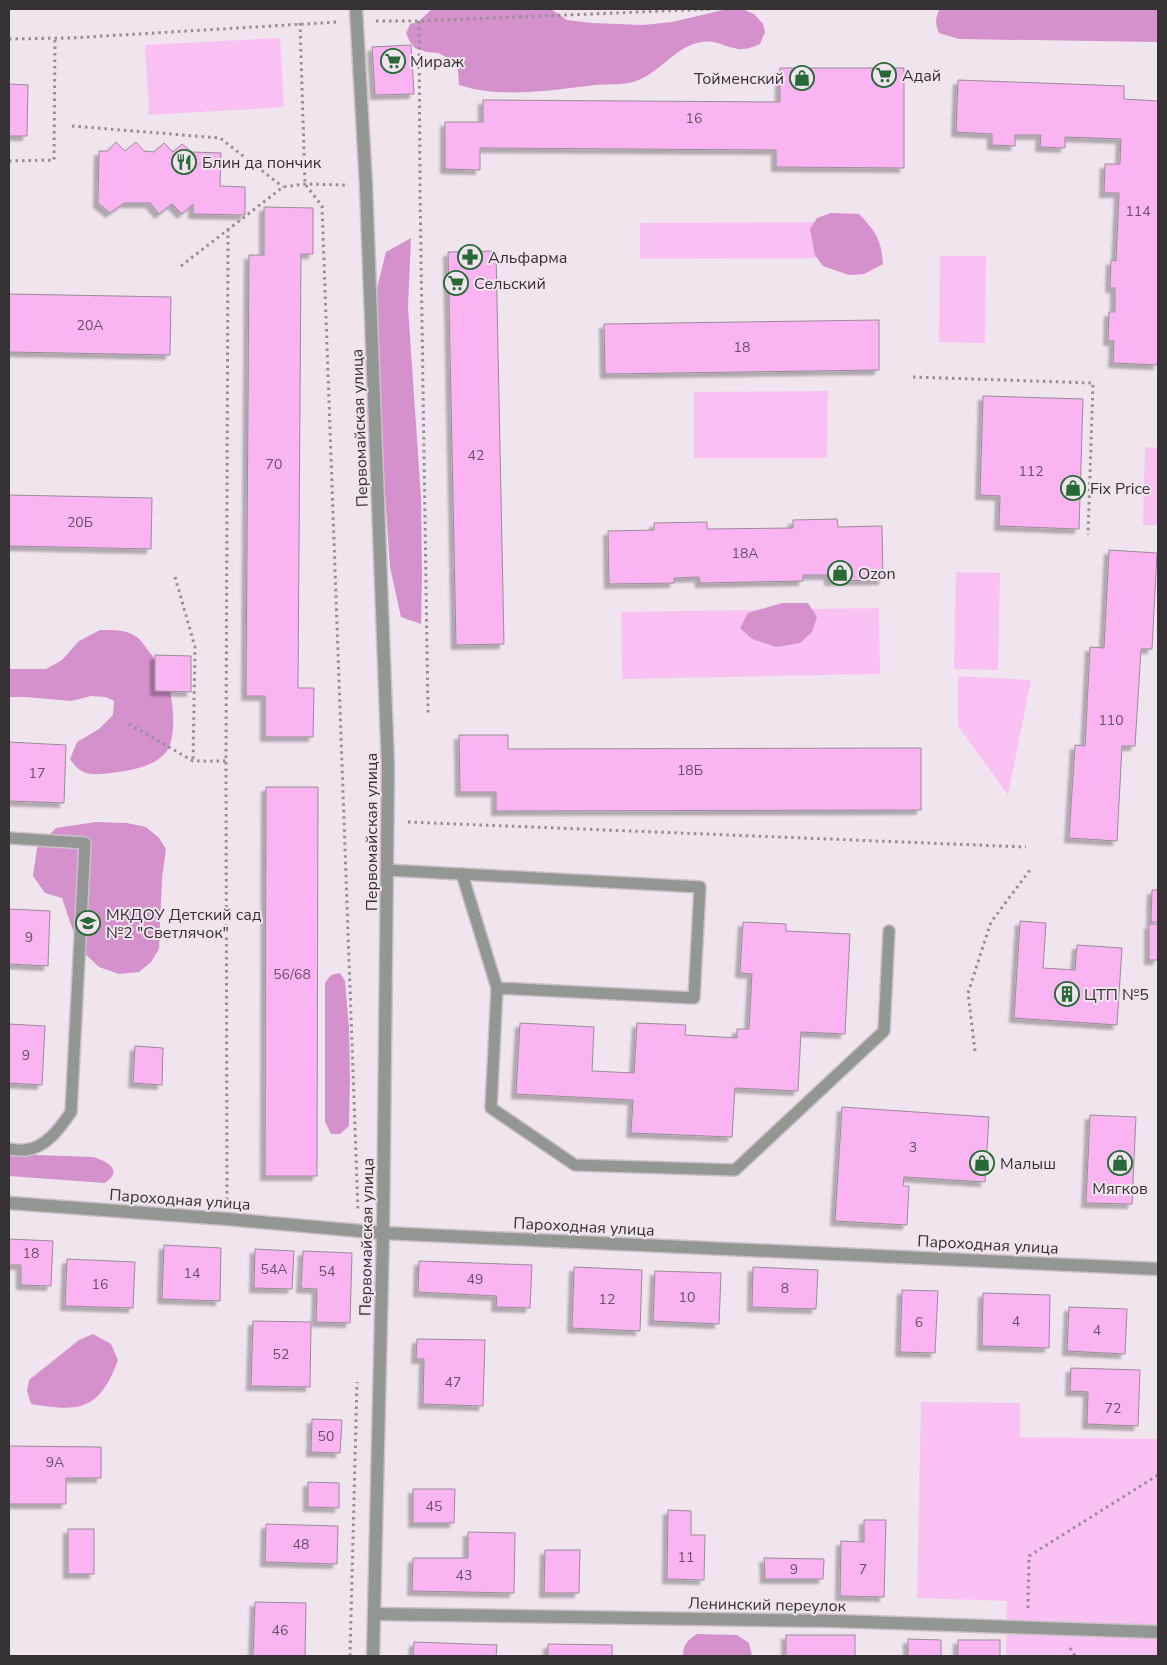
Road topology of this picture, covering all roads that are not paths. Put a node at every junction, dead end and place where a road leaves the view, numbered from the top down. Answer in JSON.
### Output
{"nodes":[{"id":1,"x":356,"y":15,"type":"edge"},
{"id":2,"x":9,"y":838,"type":"edge"},
{"id":3,"x":387,"y":870,"type":"junction"},
{"id":4,"x":462,"y":874,"type":"junction"},
{"id":5,"x":889,"y":931,"type":"dead end"},
{"id":6,"x":497,"y":988,"type":"junction"},
{"id":7,"x":9,"y":1149,"type":"edge"},
{"id":8,"x":9,"y":1203,"type":"edge"},
{"id":9,"x":383,"y":1232,"type":"junction"},
{"id":10,"x":1158,"y":1269,"type":"edge"},
{"id":11,"x":374,"y":1614,"type":"junction"},
{"id":12,"x":1158,"y":1632,"type":"edge"},
{"id":13,"x":373,"y":1656,"type":"edge"}],
"edges":[{"from":1,"to":3,"type":"street","name":"Первомайская улица"},
{"from":2,"to":7,"type":"lane"},
{"from":3,"to":4,"type":"lane"},
{"from":3,"to":9,"type":"street","name":"Первомайская улица"},
{"from":4,"to":6,"type":"lane"},
{"from":4,"to":6,"type":"lane"},
{"from":5,"to":6,"type":"lane"},
{"from":8,"to":9,"type":"street","name":"Пароходная улица"},
{"from":9,"to":10,"type":"street","name":"Пароходная улица"},
{"from":9,"to":11,"type":"street","name":"Первомайская улица"},
{"from":11,"to":12,"type":"street","name":"Ленинский переулок"},
{"from":11,"to":13,"type":"street","name":"Первомайская улица"}]}
